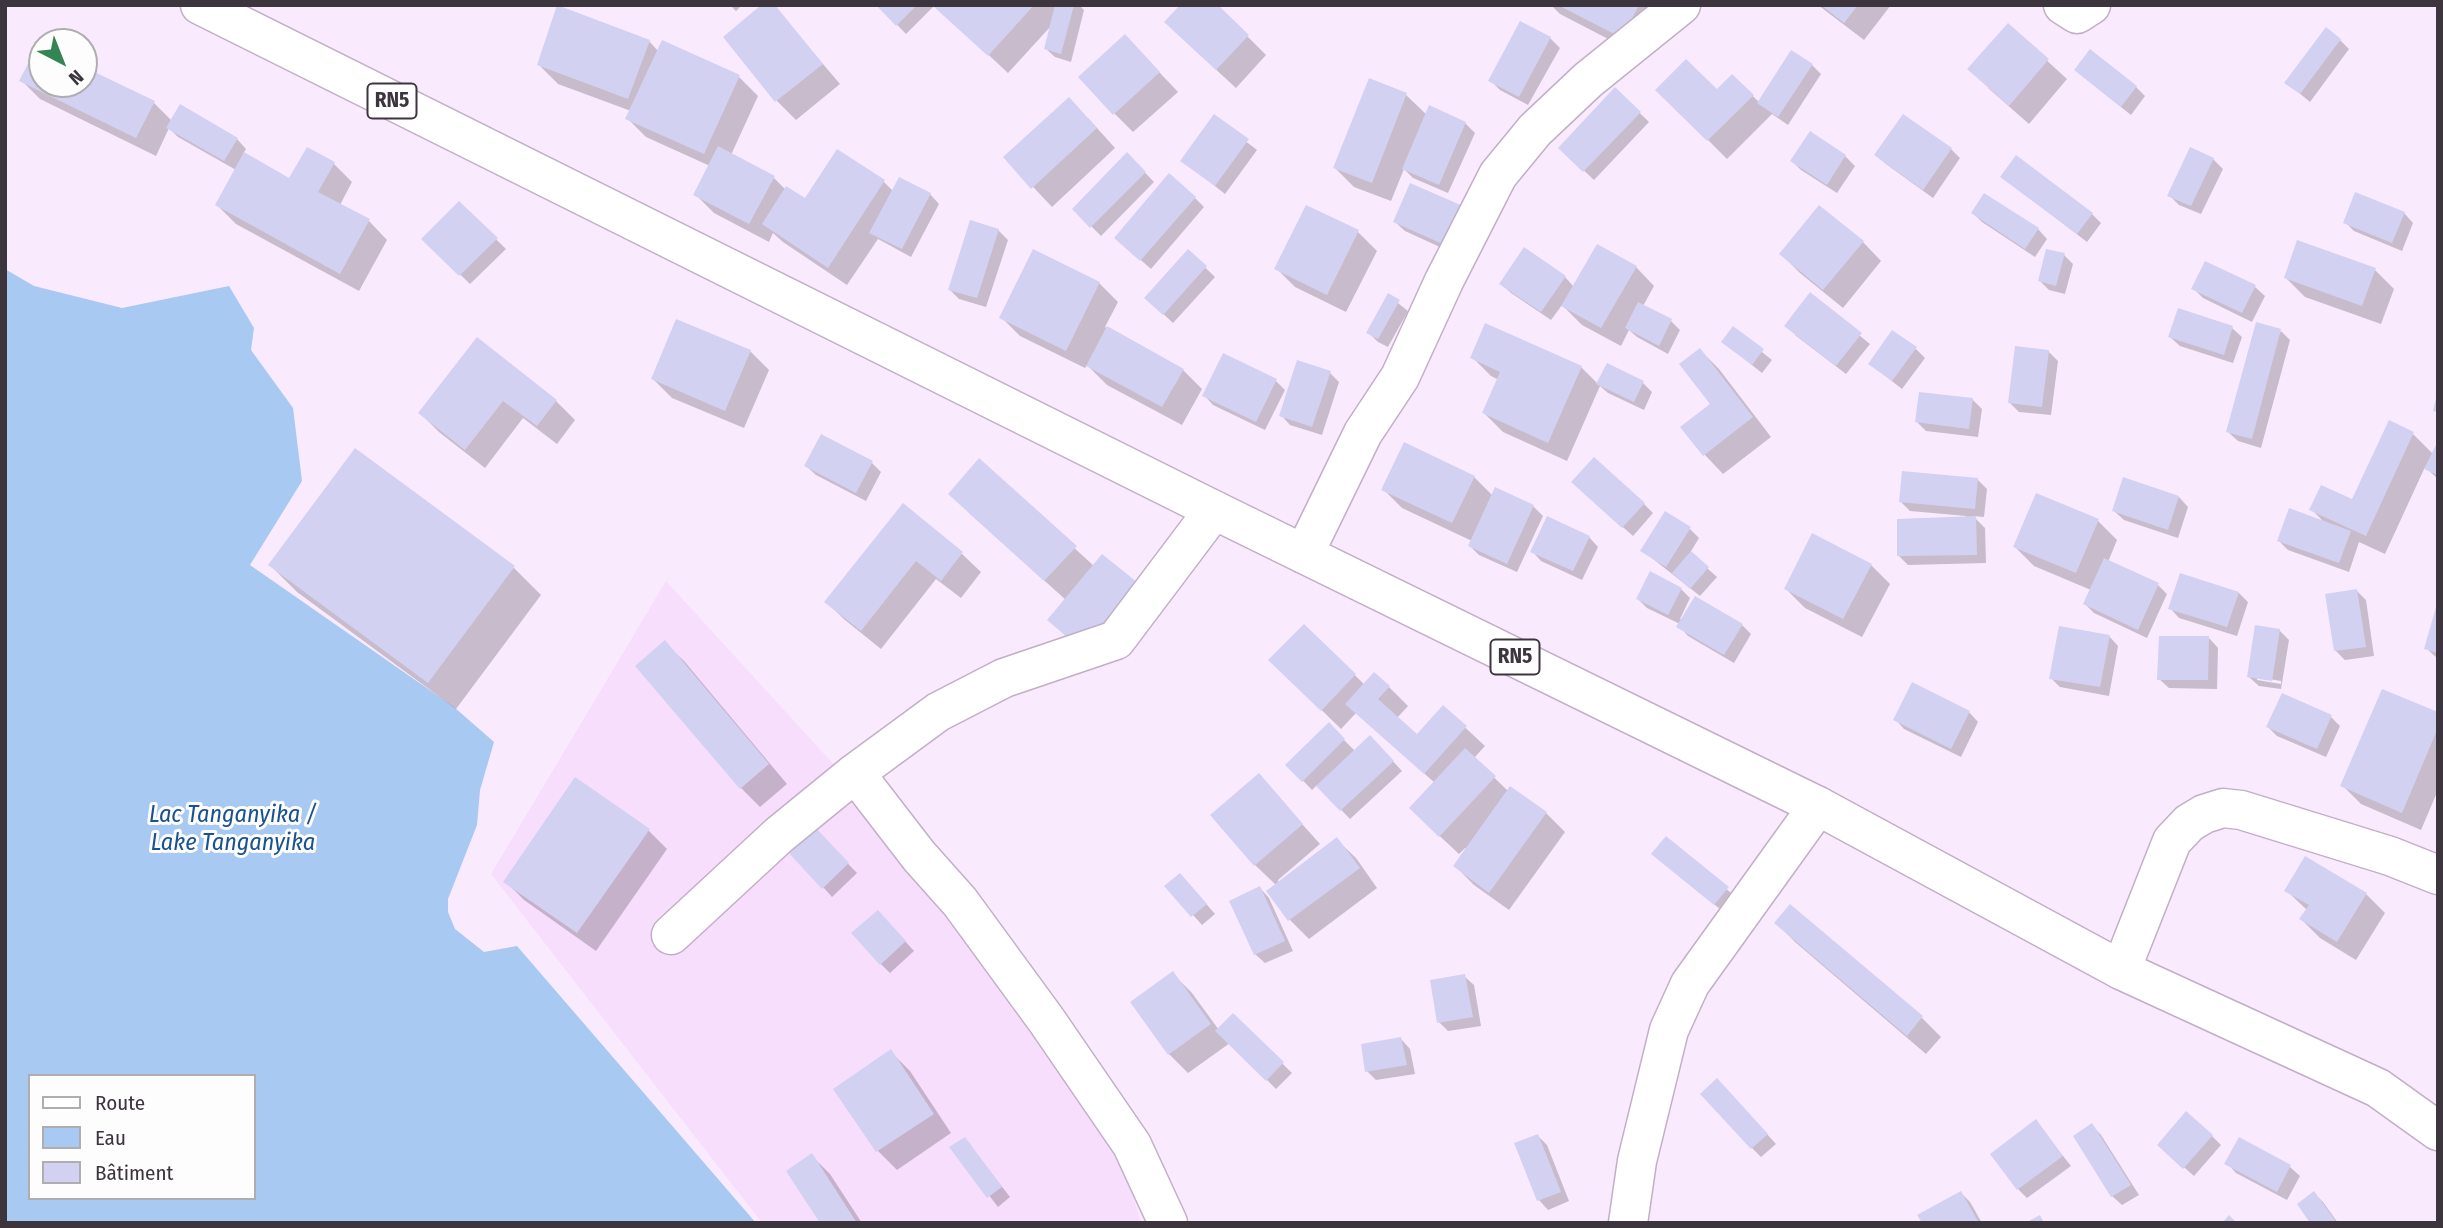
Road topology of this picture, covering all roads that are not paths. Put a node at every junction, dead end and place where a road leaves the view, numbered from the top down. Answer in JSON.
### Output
{"nodes":[{"id":1,"x":200,"y":5,"type":"edge"},
{"id":2,"x":1681,"y":5,"type":"edge"},
{"id":3,"x":2063,"y":5,"type":"edge"},
{"id":4,"x":2091,"y":5,"type":"edge"},
{"id":5,"x":1214,"y":510,"type":"junction"},
{"id":6,"x":1304,"y":554,"type":"junction"},
{"id":7,"x":855,"y":773,"type":"junction"},
{"id":8,"x":1818,"y":806,"type":"junction"},
{"id":9,"x":2438,"y":875,"type":"edge"},
{"id":10,"x":671,"y":935,"type":"dead end"},
{"id":11,"x":2122,"y":970,"type":"junction"},
{"id":12,"x":2438,"y":1131,"type":"edge"},
{"id":13,"x":1168,"y":1223,"type":"edge"},
{"id":14,"x":1628,"y":1223,"type":"edge"}],
"edges":[{"from":1,"to":5,"type":"main road","number":"RN5"},
{"from":2,"to":6,"type":"main road"},
{"from":3,"to":4,"type":"main road"},
{"from":5,"to":6,"type":"main road","number":"RN5"},
{"from":5,"to":7,"type":"main road"},
{"from":6,"to":8,"type":"main road","number":"RN5"},
{"from":7,"to":10,"type":"main road"},
{"from":7,"to":13,"type":"main road"},
{"from":8,"to":11,"type":"main road","number":"RN5"},
{"from":8,"to":14,"type":"main road"},
{"from":9,"to":11,"type":"main road"},
{"from":11,"to":12,"type":"main road","number":"RN5"}]}
